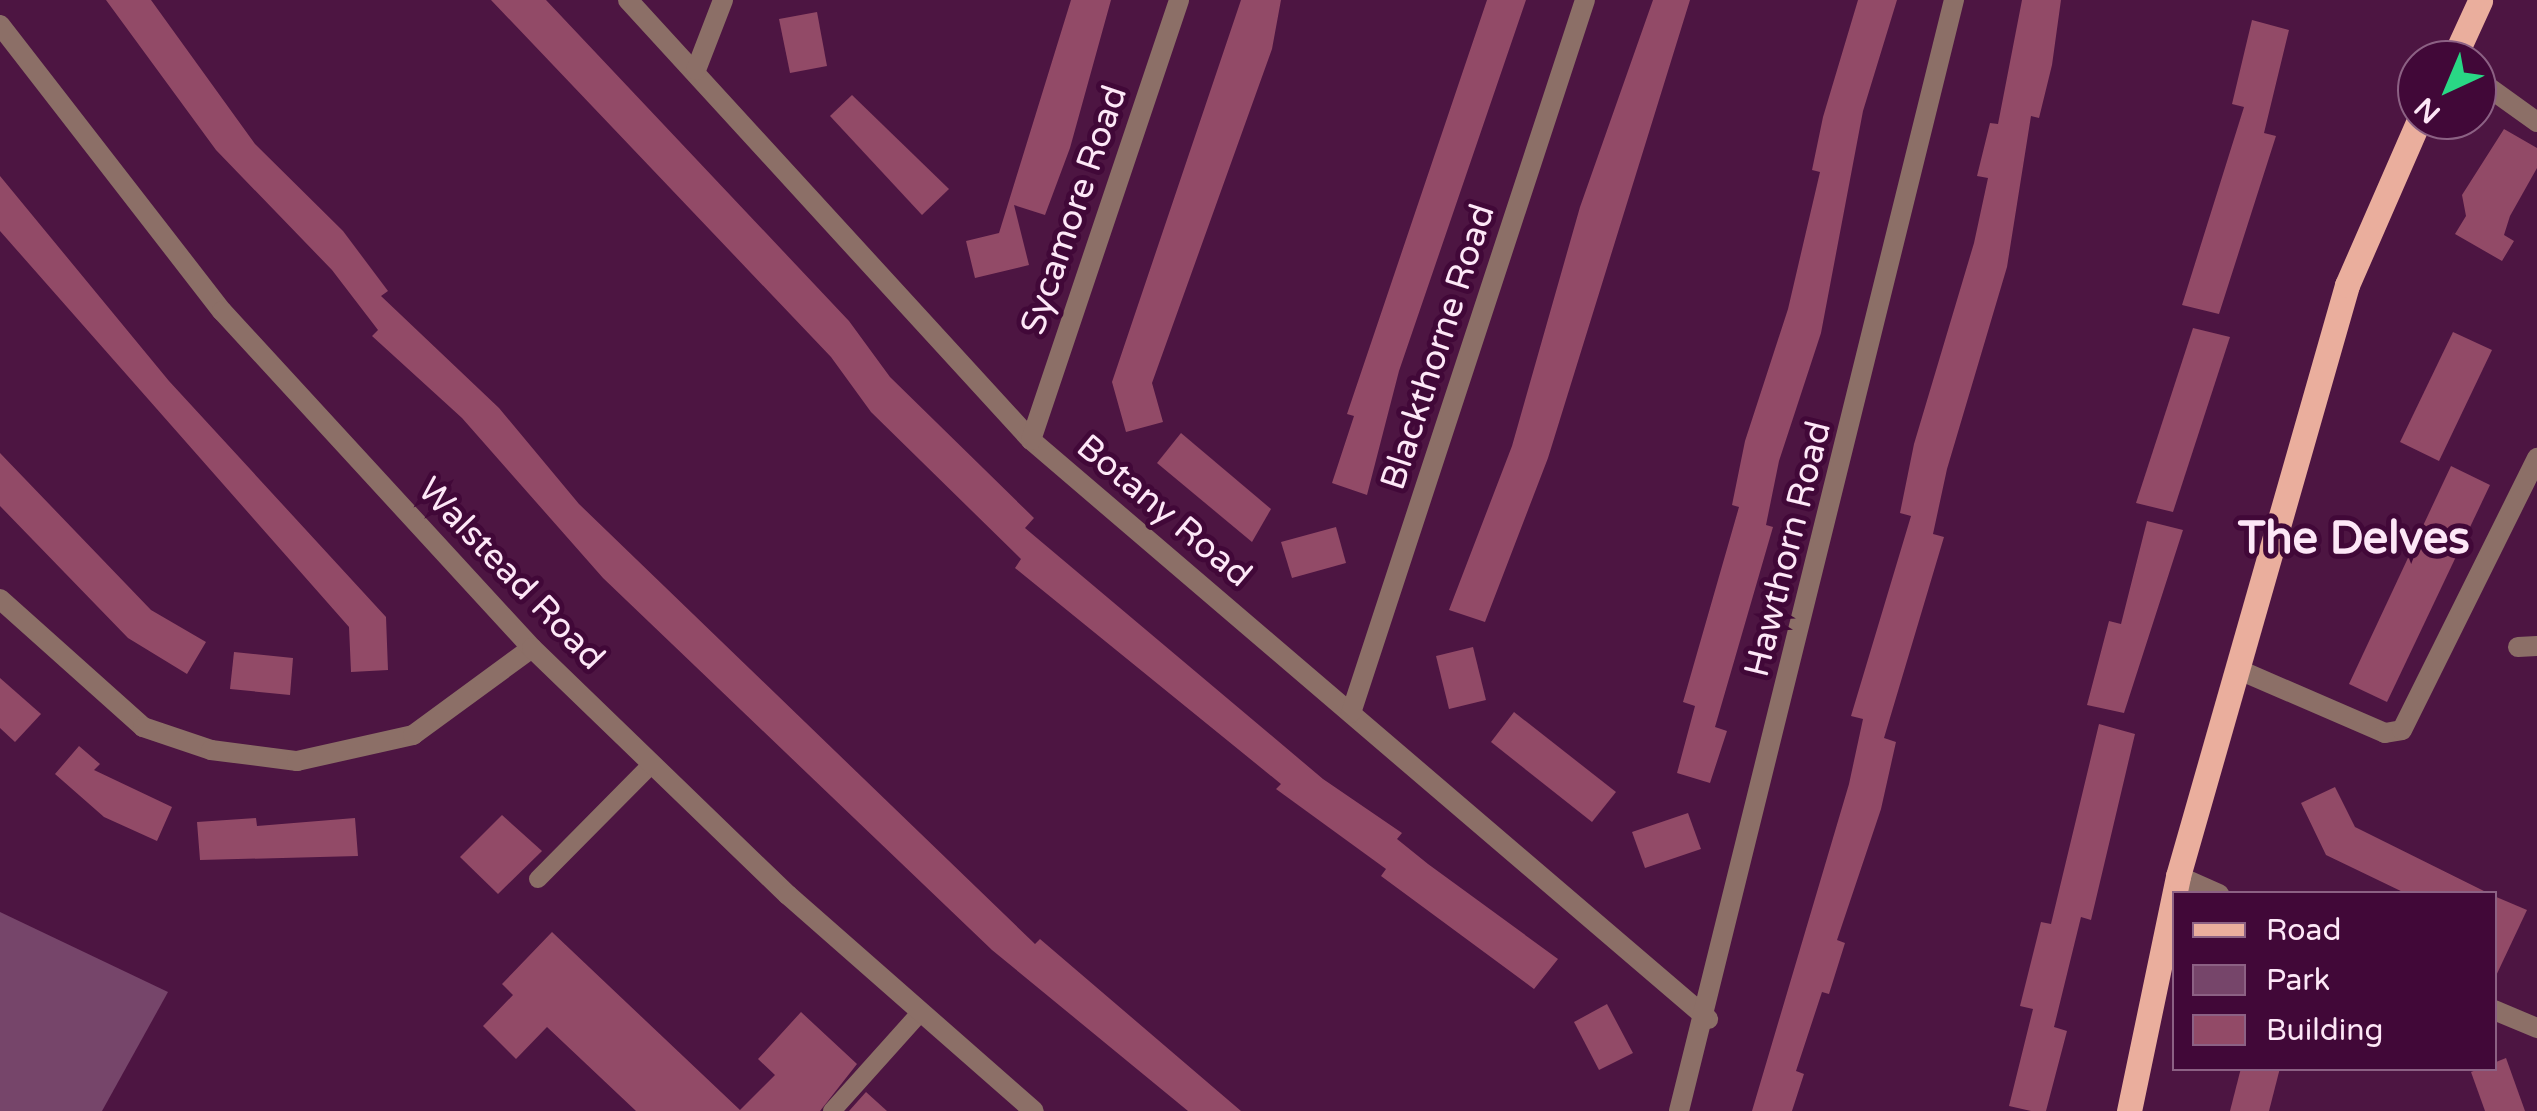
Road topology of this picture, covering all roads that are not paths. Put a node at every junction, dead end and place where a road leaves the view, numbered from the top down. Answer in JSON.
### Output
{"nodes":[{"id":1,"x":628,"y":0,"type":"edge"},
{"id":2,"x":723,"y":0,"type":"edge"},
{"id":3,"x":1178,"y":0,"type":"edge"},
{"id":4,"x":1586,"y":0,"type":"edge"},
{"id":5,"x":1954,"y":0,"type":"edge"},
{"id":6,"x":2498,"y":0,"type":"edge"},
{"id":7,"x":2479,"y":1,"type":"edge"},
{"id":8,"x":0,"y":25,"type":"edge"},
{"id":9,"x":2462,"y":40,"type":"edge"},
{"id":10,"x":696,"y":70,"type":"junction"},
{"id":11,"x":2497,"y":93,"type":"edge"},
{"id":12,"x":2537,"y":122,"type":"edge"},
{"id":13,"x":2410,"y":140,"type":"edge"},
{"id":14,"x":1031,"y":440,"type":"junction"},
{"id":15,"x":2537,"y":458,"type":"edge"},
{"id":16,"x":0,"y":599,"type":"edge"},
{"id":17,"x":532,"y":648,"type":"junction"},
{"id":18,"x":2237,"y":669,"type":"junction"},
{"id":19,"x":1352,"y":714,"type":"junction"},
{"id":20,"x":652,"y":764,"type":"junction"},
{"id":21,"x":2178,"y":876,"type":"junction"},
{"id":22,"x":538,"y":879,"type":"dead end"},
{"id":23,"x":2175,"y":891,"type":"edge"},
{"id":24,"x":2212,"y":891,"type":"edge"},
{"id":25,"x":2172,"y":905,"type":"edge"},
{"id":26,"x":2497,"y":1011,"type":"edge"},
{"id":27,"x":920,"y":1013,"type":"junction"},
{"id":28,"x":1708,"y":1020,"type":"junction"},
{"id":29,"x":2537,"y":1028,"type":"edge"},
{"id":30,"x":832,"y":1111,"type":"edge"},
{"id":31,"x":1034,"y":1111,"type":"edge"},
{"id":32,"x":1679,"y":1111,"type":"edge"},
{"id":33,"x":2130,"y":1111,"type":"edge"}],
"edges":[{"from":1,"to":10,"type":"street","name":"Botany Road"},
{"from":2,"to":10,"type":"street"},
{"from":3,"to":14,"type":"street","name":"Sycamore Road"},
{"from":4,"to":19,"type":"street","name":"Blackthorne Road"},
{"from":5,"to":28,"type":"street","name":"Hawthorn Road"},
{"from":6,"to":7,"type":"main road"},
{"from":7,"to":9,"type":"main road"},
{"from":8,"to":17,"type":"street","name":"Walstead Road"},
{"from":10,"to":14,"type":"street","name":"Botany Road"},
{"from":11,"to":12,"type":"street"},
{"from":13,"to":18,"type":"main road"},
{"from":14,"to":19,"type":"street","name":"Botany Road"},
{"from":15,"to":18,"type":"street"},
{"from":16,"to":17,"type":"street"},
{"from":17,"to":20,"type":"street","name":"Walstead Road"},
{"from":18,"to":21,"type":"main road"},
{"from":19,"to":28,"type":"street","name":"Botany Road"},
{"from":20,"to":22,"type":"lane"},
{"from":20,"to":27,"type":"street","name":"Walstead Road"},
{"from":21,"to":23,"type":"main road"},
{"from":21,"to":24,"type":"street"},
{"from":25,"to":33,"type":"main road"},
{"from":26,"to":29,"type":"street"},
{"from":27,"to":30,"type":"lane"},
{"from":27,"to":31,"type":"street","name":"Walstead Road"},
{"from":28,"to":32,"type":"street","name":"Hawthorn Road"}]}
